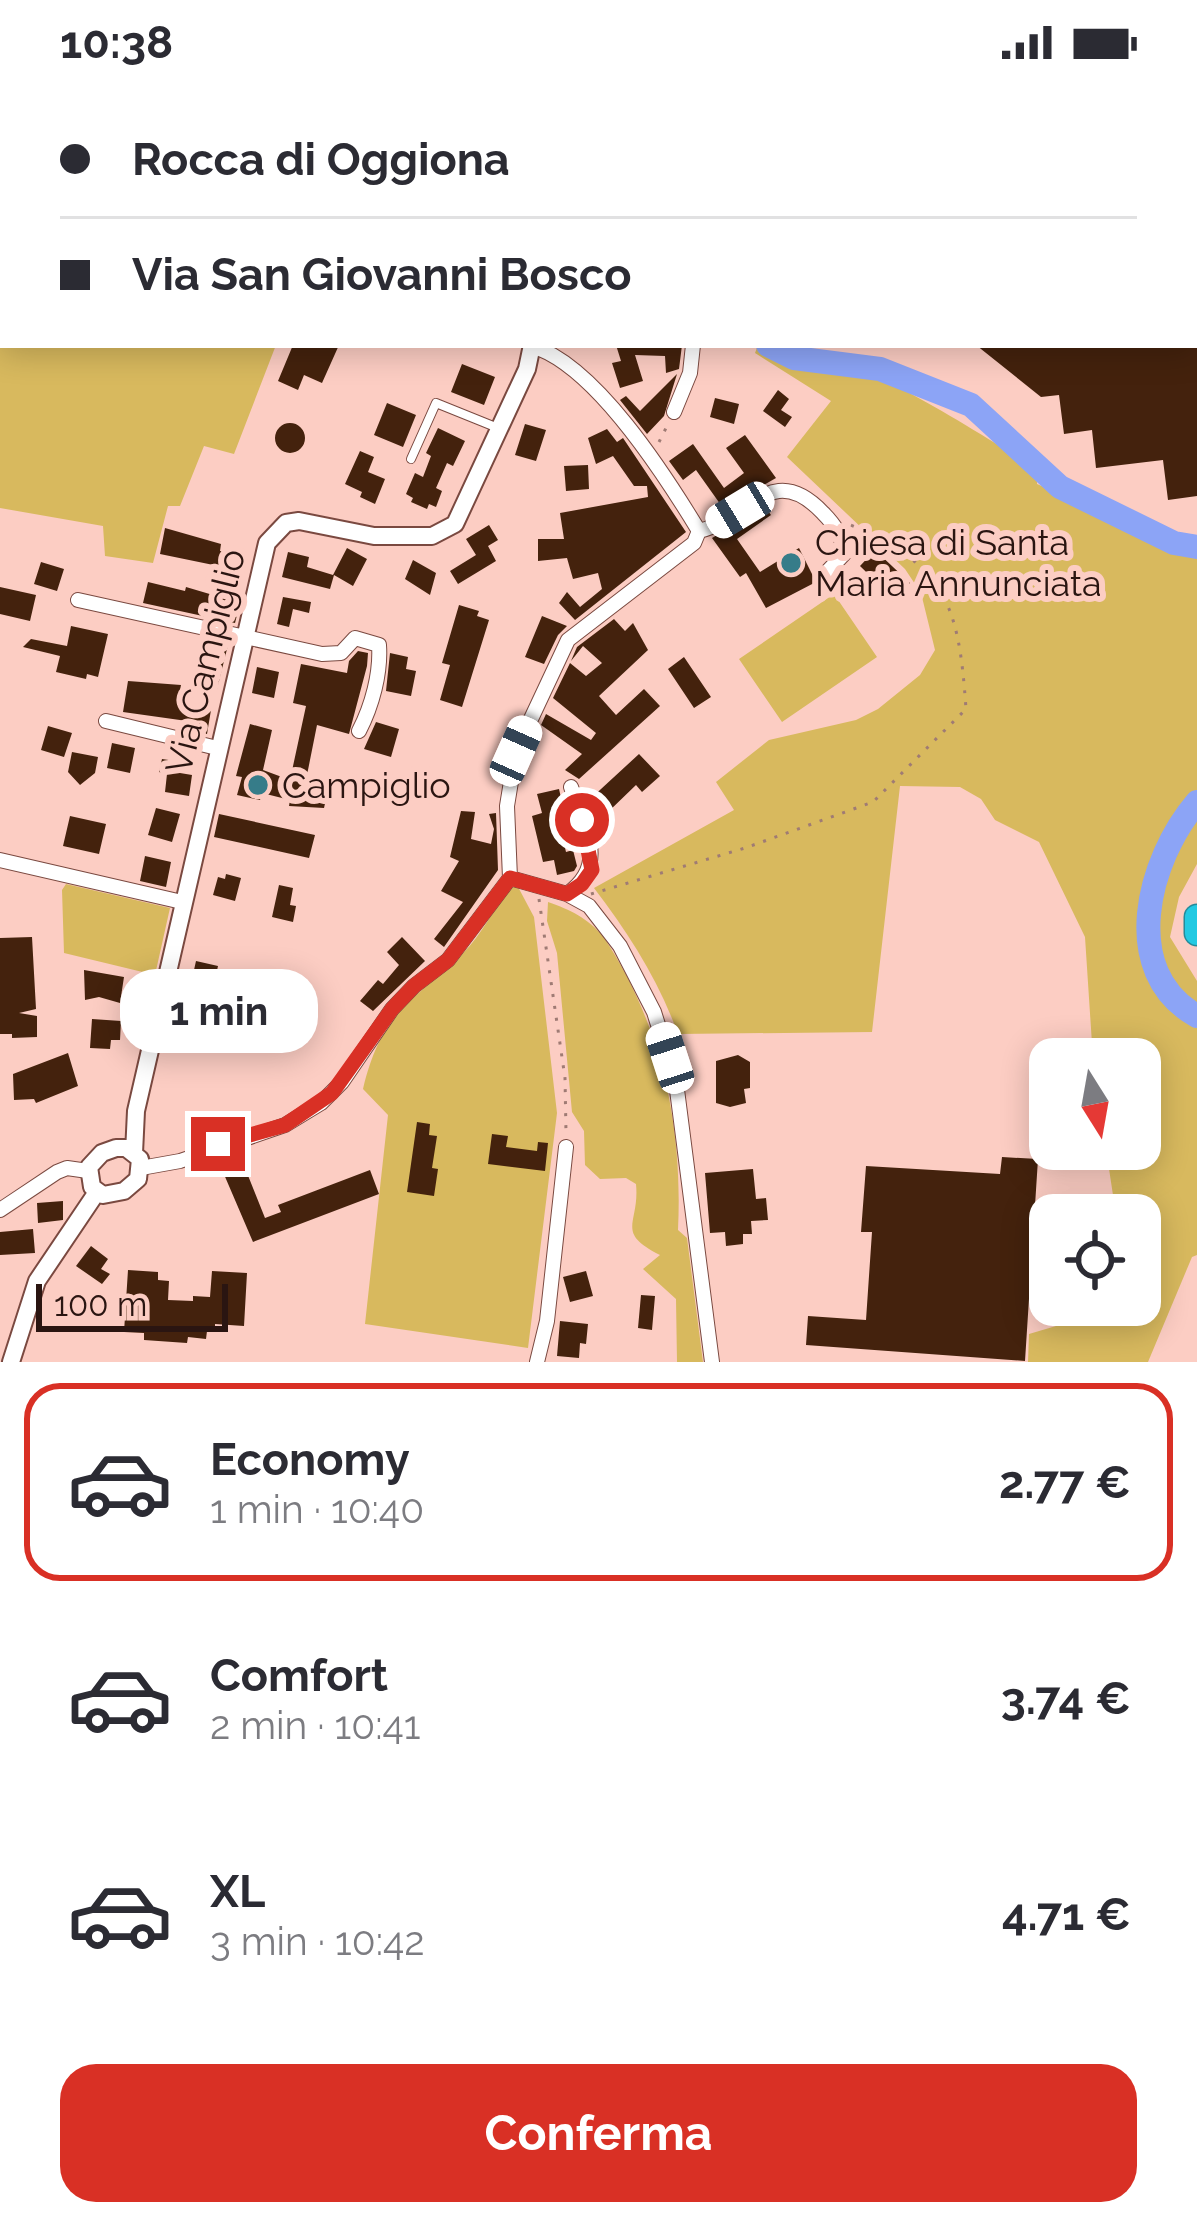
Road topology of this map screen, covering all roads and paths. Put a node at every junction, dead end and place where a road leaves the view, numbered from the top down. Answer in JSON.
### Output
{"nodes":[{"id":1,"x":532,"y":348,"type":"edge"},
{"id":2,"x":537,"y":348,"type":"edge"},
{"id":3,"x":693,"y":348,"type":"edge"},
{"id":4,"x":674,"y":412,"type":"joint"},
{"id":5,"x":498,"y":428,"type":"junction"},
{"id":6,"x":651,"y":458,"type":"junction"},
{"id":7,"x":411,"y":459,"type":"dead end"},
{"id":8,"x":825,"y":514,"type":"junction"},
{"id":9,"x":699,"y":531,"type":"junction"},
{"id":10,"x":824,"y":575,"type":"dead end"},
{"id":11,"x":78,"y":600,"type":"dead end"},
{"id":12,"x":244,"y":635,"type":"junction"},
{"id":13,"x":106,"y":721,"type":"dead end"},
{"id":14,"x":359,"y":731,"type":"dead end"},
{"id":15,"x":218,"y":748,"type":"junction"},
{"id":16,"x":571,"y":787,"type":"dead end"},
{"id":17,"x":0,"y":860,"type":"edge"},
{"id":18,"x":510,"y":878,"type":"junction"},
{"id":19,"x":537,"y":886,"type":"junction"},
{"id":20,"x":573,"y":896,"type":"junction"},
{"id":21,"x":182,"y":902,"type":"junction"},
{"id":22,"x":1197,"y":917,"type":"edge"},
{"id":23,"x":1197,"y":933,"type":"edge"},
{"id":24,"x":566,"y":1147,"type":"joint"},
{"id":25,"x":130,"y":1156,"type":"junction"},
{"id":26,"x":88,"y":1171,"type":"junction"},
{"id":27,"x":97,"y":1192,"type":"junction"},
{"id":28,"x":0,"y":1210,"type":"edge"},
{"id":29,"x":11,"y":1362,"type":"edge"},
{"id":30,"x":537,"y":1362,"type":"edge"},
{"id":31,"x":712,"y":1362,"type":"edge"}],
"edges":[{"from":1,"to":5,"type":"street","name":"Via Campiglio"},
{"from":2,"to":6,"type":"street"},
{"from":3,"to":4,"type":"street"},
{"from":4,"to":6,"type":"path"},
{"from":5,"to":7,"type":"lane"},
{"from":5,"to":12,"type":"street","name":"Via Campiglio"},
{"from":6,"to":9,"type":"street"},
{"from":8,"to":9,"type":"street"},
{"from":8,"to":10,"type":"street"},
{"from":8,"to":20,"type":"path"},
{"from":9,"to":18,"type":"street"},
{"from":11,"to":12,"type":"street"},
{"from":12,"to":14,"type":"street"},
{"from":12,"to":15,"type":"street","name":"Via Campiglio"},
{"from":13,"to":15,"type":"street"},
{"from":15,"to":21,"type":"street","name":"Via Campiglio"},
{"from":16,"to":20,"type":"street"},
{"from":17,"to":21,"type":"street"},
{"from":18,"to":19,"type":"street"},
{"from":18,"to":25,"type":"street"},
{"from":19,"to":20,"type":"street"},
{"from":19,"to":24,"type":"path"},
{"from":20,"to":31,"type":"street"},
{"from":21,"to":25,"type":"street","name":"Via Campiglio"},
{"from":22,"to":23,"type":"highway"},
{"from":24,"to":30,"type":"street"},
{"from":25,"to":26,"type":"street"},
{"from":25,"to":27,"type":"street"},
{"from":26,"to":27,"type":"street"},
{"from":26,"to":28,"type":"street"},
{"from":27,"to":29,"type":"street"}]}
